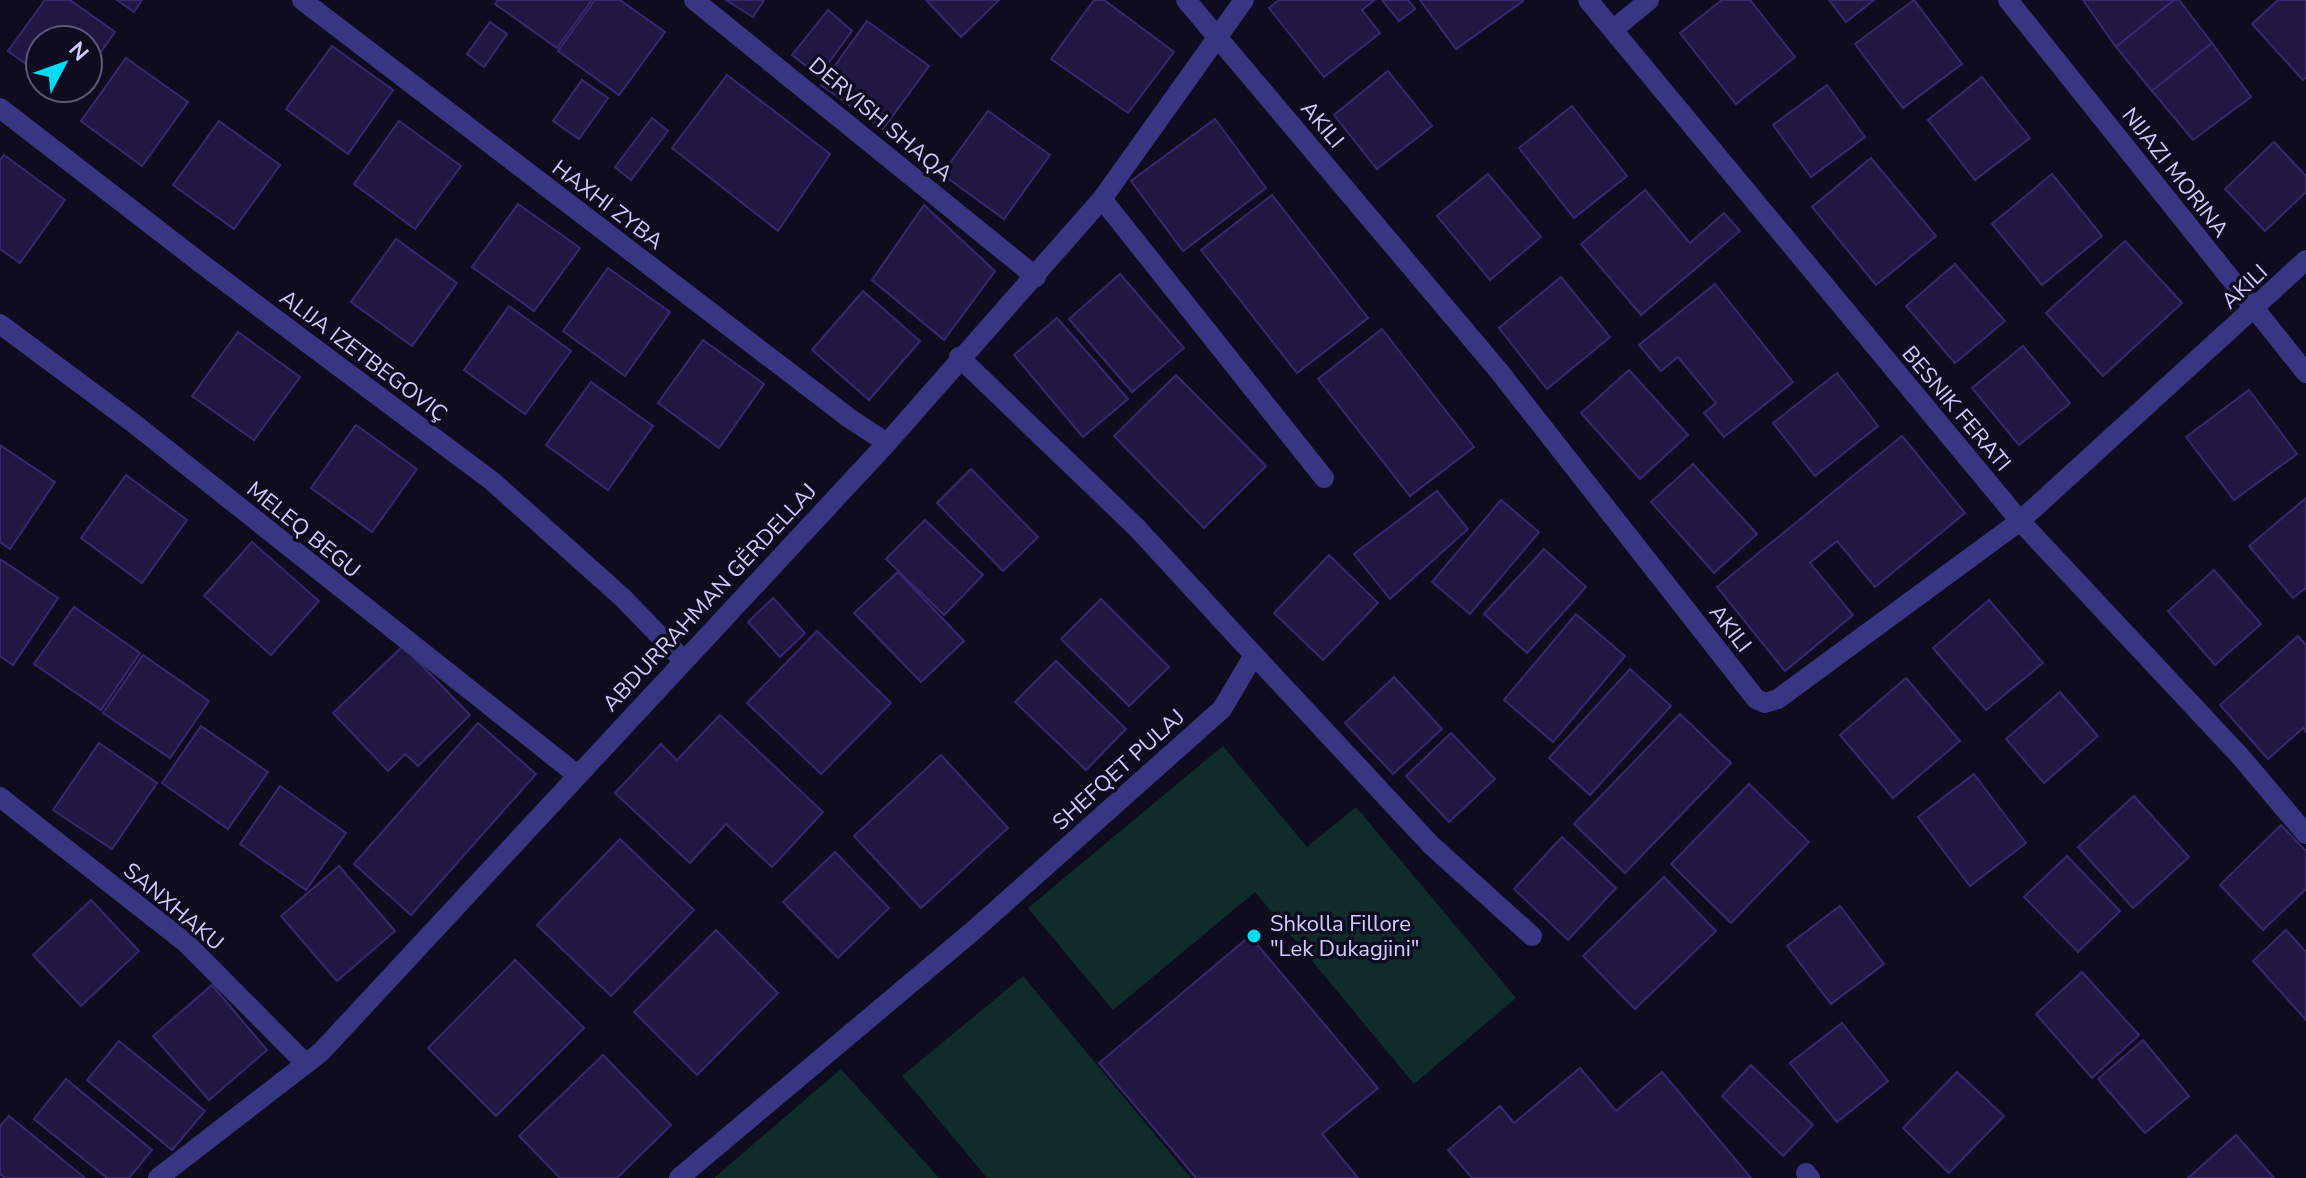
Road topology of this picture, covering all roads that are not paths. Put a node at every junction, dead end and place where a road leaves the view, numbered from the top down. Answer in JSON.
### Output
{"nodes":[{"id":1,"x":302,"y":0,"type":"edge"},
{"id":2,"x":694,"y":0,"type":"edge"},
{"id":3,"x":1186,"y":0,"type":"edge"},
{"id":4,"x":1244,"y":0,"type":"edge"},
{"id":5,"x":1588,"y":0,"type":"edge"},
{"id":6,"x":1649,"y":0,"type":"edge"},
{"id":7,"x":2008,"y":0,"type":"edge"},
{"id":8,"x":1613,"y":30,"type":"junction"},
{"id":9,"x":1218,"y":36,"type":"junction"},
{"id":10,"x":0,"y":108,"type":"edge"},
{"id":11,"x":1102,"y":199,"type":"junction"},
{"id":12,"x":2306,"y":260,"type":"edge"},
{"id":13,"x":1036,"y":277,"type":"junction"},
{"id":14,"x":2254,"y":310,"type":"junction"},
{"id":15,"x":0,"y":324,"type":"edge"},
{"id":16,"x":959,"y":357,"type":"junction"},
{"id":17,"x":2306,"y":373,"type":"edge"},
{"id":18,"x":887,"y":443,"type":"junction"},
{"id":19,"x":1324,"y":478,"type":"dead end"},
{"id":20,"x":2020,"y":521,"type":"junction"},
{"id":21,"x":1254,"y":655,"type":"junction"},
{"id":22,"x":683,"y":660,"type":"junction"},
{"id":23,"x":576,"y":774,"type":"junction"},
{"id":24,"x":0,"y":797,"type":"edge"},
{"id":25,"x":2306,"y":834,"type":"edge"},
{"id":26,"x":1532,"y":936,"type":"dead end"},
{"id":27,"x":306,"y":1064,"type":"junction"},
{"id":28,"x":158,"y":1178,"type":"edge"},
{"id":29,"x":679,"y":1178,"type":"edge"}],
"edges":[{"from":1,"to":18,"type":"street","name":"HAXHI ZYBA"},
{"from":2,"to":13,"type":"street","name":"DERVISH SHAQA"},
{"from":3,"to":9,"type":"street"},
{"from":4,"to":9,"type":"street","name":"ABDURRAHMAN GËRDELLAJ"},
{"from":5,"to":8,"type":"street","name":"BESNIK FERATI"},
{"from":6,"to":8,"type":"street"},
{"from":7,"to":14,"type":"street","name":"NIJAZI MORINA"},
{"from":8,"to":20,"type":"street","name":"BESNIK FERATI"},
{"from":9,"to":11,"type":"street","name":"ABDURRAHMAN GËRDELLAJ"},
{"from":9,"to":20,"type":"street","name":"AKILI"},
{"from":10,"to":22,"type":"street","name":"ALIJA IZETBEGOVIÇ"},
{"from":11,"to":13,"type":"street","name":"ABDURRAHMAN GËRDELLAJ"},
{"from":11,"to":19,"type":"street"},
{"from":12,"to":14,"type":"street","name":"AKILI"},
{"from":13,"to":16,"type":"street","name":"ABDURRAHMAN GËRDELLAJ"},
{"from":14,"to":17,"type":"street","name":"NIJAZI MORINA"},
{"from":14,"to":20,"type":"street","name":"AKILI"},
{"from":15,"to":23,"type":"street","name":"MELEQ BEGU"},
{"from":16,"to":18,"type":"street","name":"ABDURRAHMAN GËRDELLAJ"},
{"from":16,"to":21,"type":"street"},
{"from":18,"to":22,"type":"street","name":"ABDURRAHMAN GËRDELLAJ"},
{"from":20,"to":25,"type":"street","name":"BESNIK FERATI"},
{"from":21,"to":26,"type":"street"},
{"from":21,"to":29,"type":"street","name":"SHEFQET PULAJ"},
{"from":22,"to":23,"type":"street","name":"ABDURRAHMAN GËRDELLAJ"},
{"from":23,"to":27,"type":"street","name":"ABDURRAHMAN GËRDELLAJ"},
{"from":24,"to":27,"type":"street","name":"SANXHAKU"},
{"from":27,"to":28,"type":"street","name":"ABDURRAHMAN GËRDELLAJ"}]}
